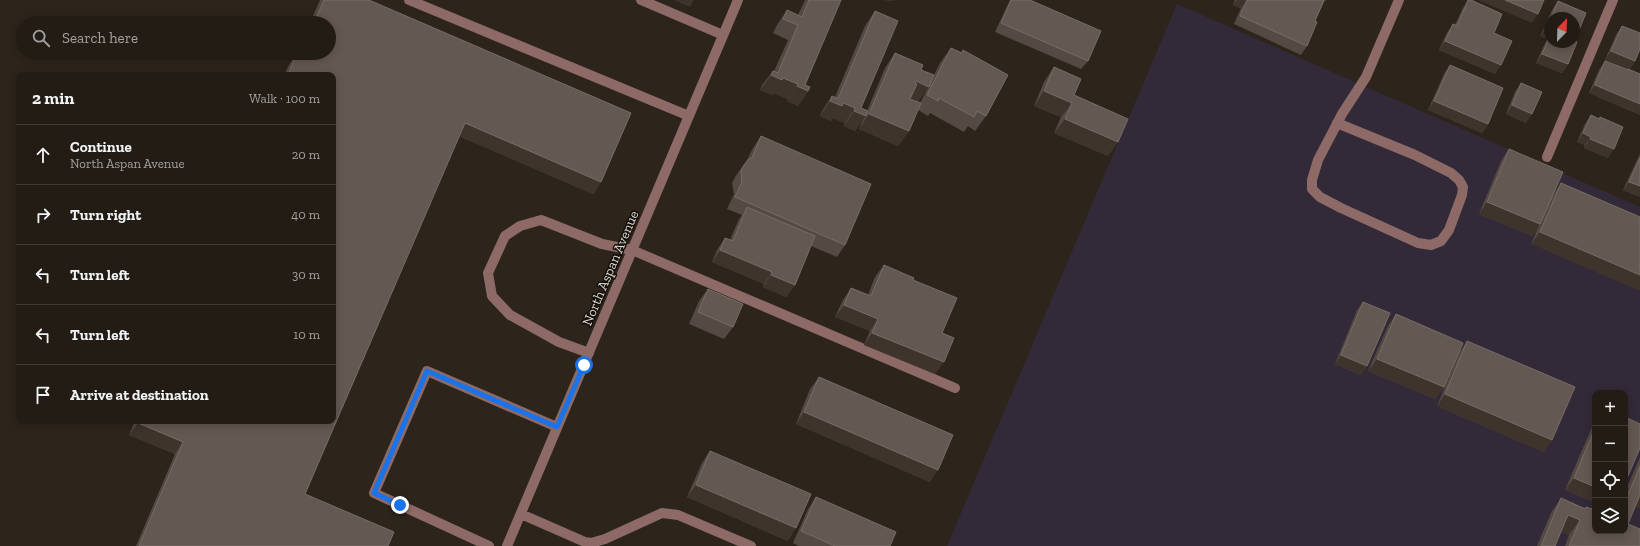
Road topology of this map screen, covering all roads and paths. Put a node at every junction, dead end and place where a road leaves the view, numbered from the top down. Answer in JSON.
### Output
{"nodes":[{"id":1,"x":409,"y":0,"type":"edge"},
{"id":2,"x":641,"y":0,"type":"edge"},
{"id":3,"x":738,"y":0,"type":"edge"},
{"id":4,"x":1399,"y":0,"type":"edge"},
{"id":5,"x":1613,"y":0,"type":"edge"},
{"id":6,"x":724,"y":35,"type":"junction"},
{"id":7,"x":689,"y":116,"type":"junction"},
{"id":8,"x":1338,"y":123,"type":"junction"},
{"id":9,"x":1547,"y":157,"type":"dead end"},
{"id":10,"x":632,"y":250,"type":"junction"},
{"id":11,"x":589,"y":353,"type":"junction"},
{"id":12,"x":955,"y":388,"type":"dead end"},
{"id":13,"x":557,"y":427,"type":"junction"},
{"id":14,"x":521,"y":514,"type":"junction"},
{"id":15,"x":489,"y":546,"type":"edge"},
{"id":16,"x":507,"y":546,"type":"edge"},
{"id":17,"x":751,"y":546,"type":"edge"}],
"edges":[{"from":1,"to":7,"type":"street"},
{"from":2,"to":6,"type":"street"},
{"from":3,"to":6,"type":"street","name":"North Aspan Avenue"},
{"from":4,"to":8,"type":"street"},
{"from":5,"to":9,"type":"street"},
{"from":6,"to":7,"type":"street","name":"North Aspan Avenue"},
{"from":7,"to":10,"type":"street","name":"North Aspan Avenue"},
{"from":8,"to":8,"type":"street"},
{"from":10,"to":11,"type":"street","name":"North Aspan Avenue"},
{"from":10,"to":11,"type":"street"},
{"from":10,"to":12,"type":"street"},
{"from":11,"to":13,"type":"street","name":"North Aspan Avenue"},
{"from":13,"to":14,"type":"street","name":"North Aspan Avenue"},
{"from":13,"to":15,"type":"street"},
{"from":14,"to":16,"type":"street","name":"North Aspan Avenue"},
{"from":14,"to":17,"type":"street"}]}
